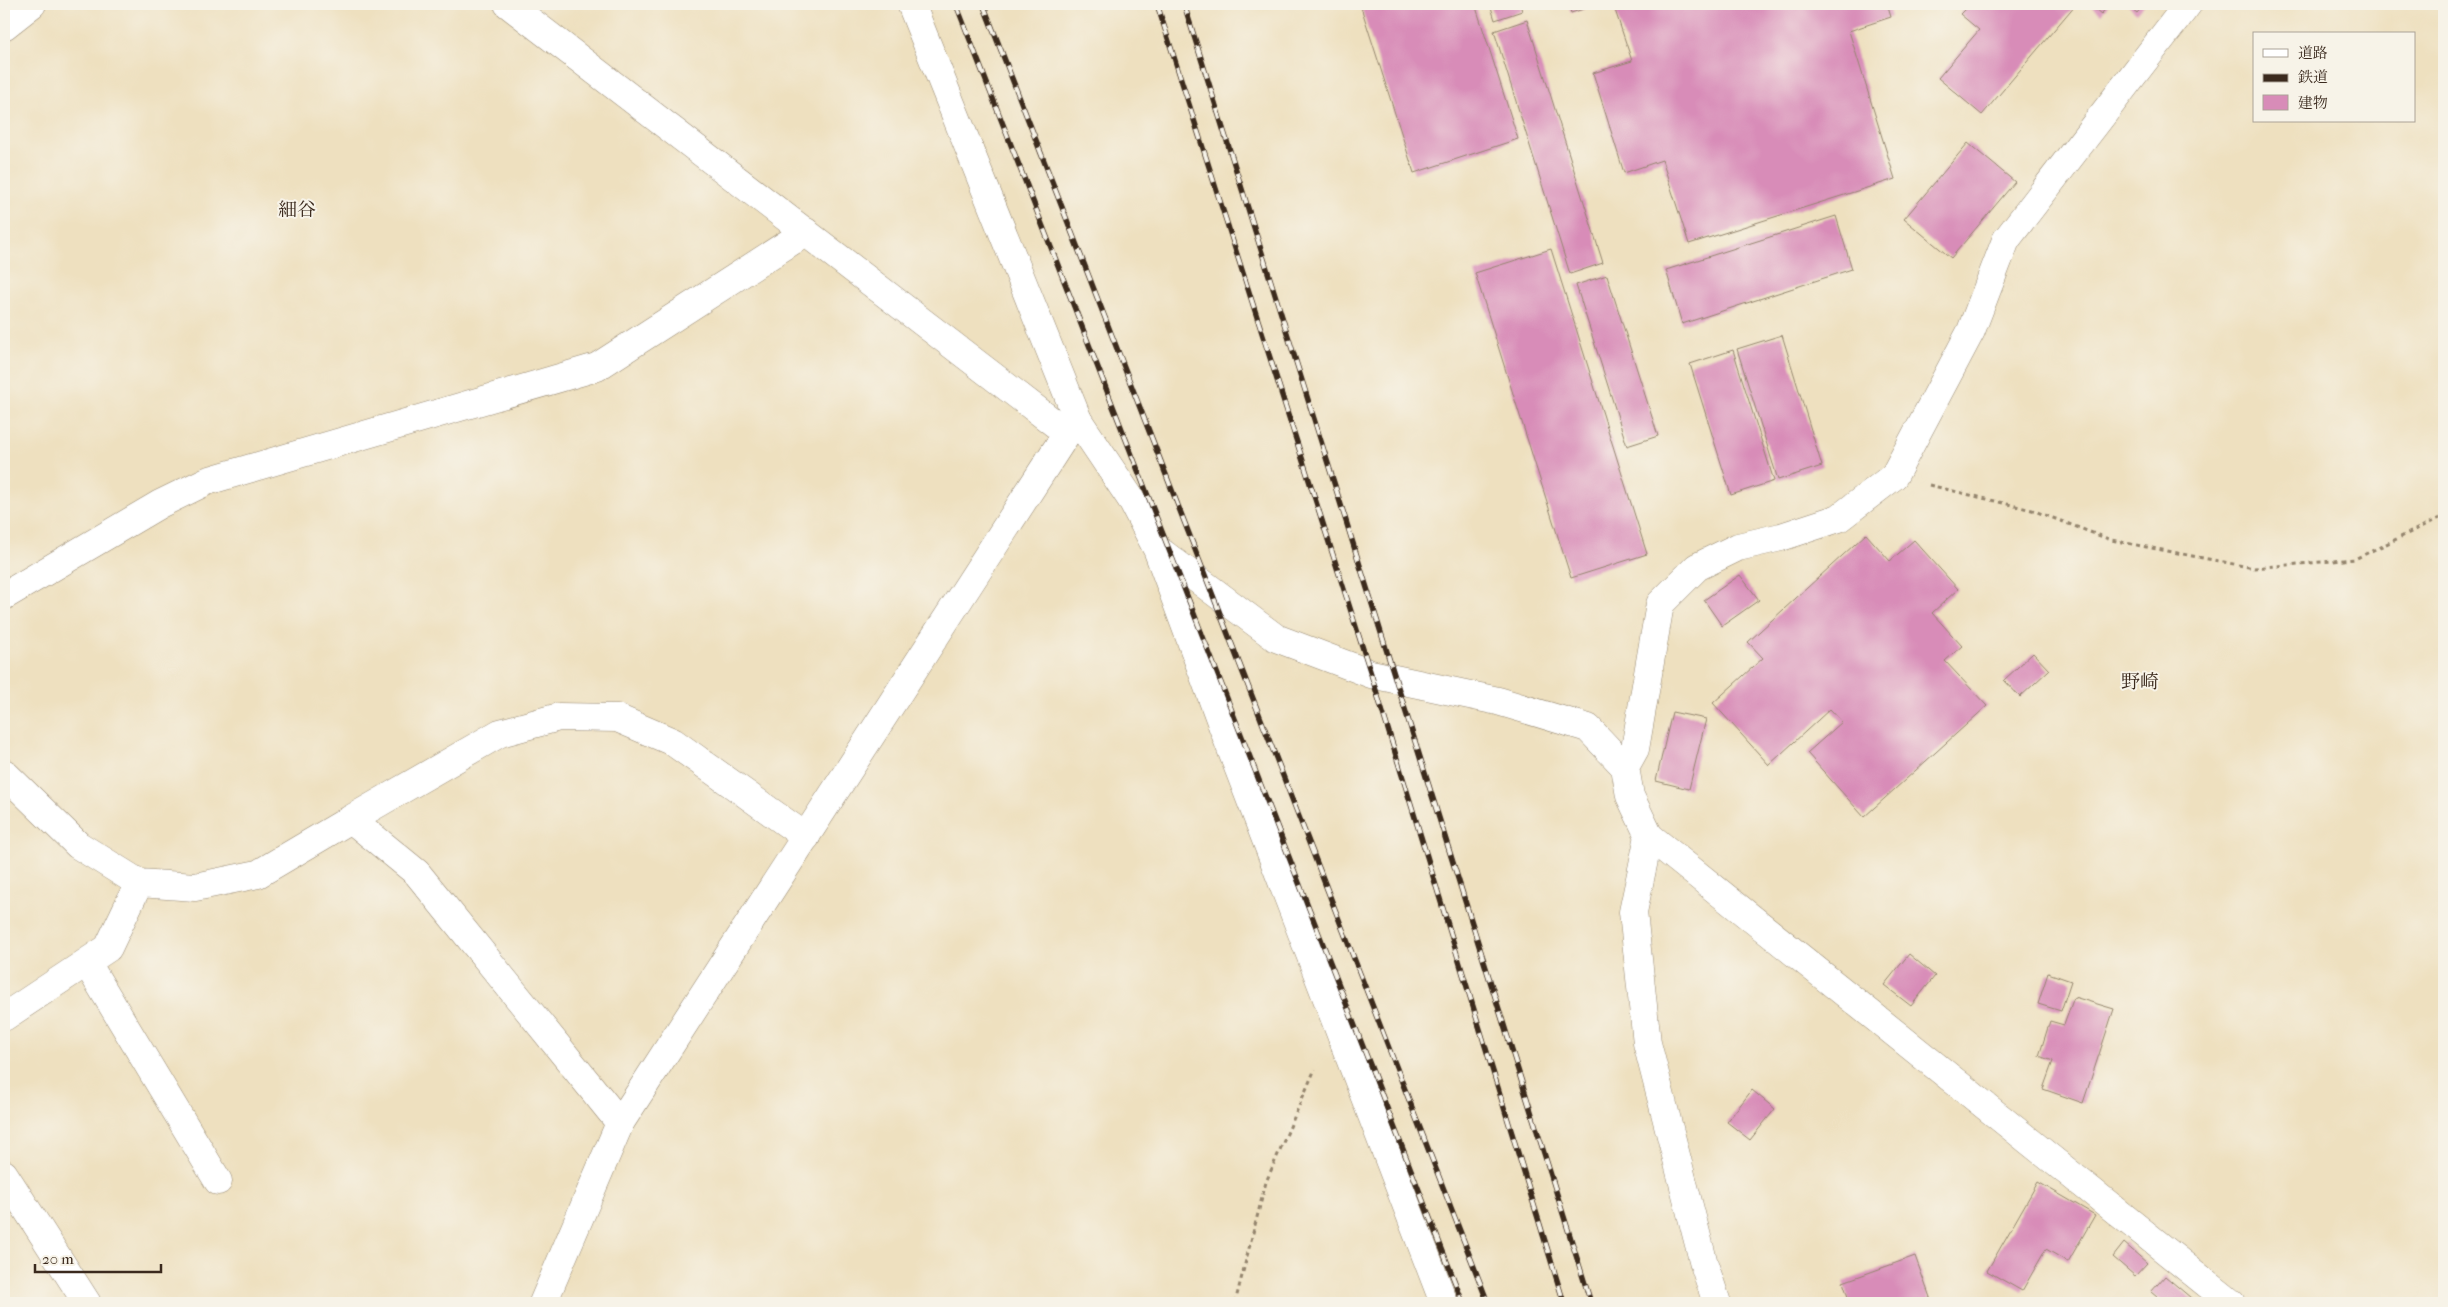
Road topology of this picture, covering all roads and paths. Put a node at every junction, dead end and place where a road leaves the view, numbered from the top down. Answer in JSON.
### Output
{"nodes":[{"id":1,"x":32,"y":4,"type":"edge"},
{"id":2,"x":508,"y":4,"type":"edge"},
{"id":3,"x":911,"y":4,"type":"edge"},
{"id":4,"x":2188,"y":4,"type":"edge"},
{"id":5,"x":4,"y":26,"type":"edge"},
{"id":6,"x":806,"y":232,"type":"junction"},
{"id":7,"x":1072,"y":426,"type":"junction"},
{"id":8,"x":1894,"y":476,"type":"junction"},
{"id":9,"x":2444,"y":516,"type":"edge"},
{"id":10,"x":1157,"y":549,"type":"junction"},
{"id":11,"x":4,"y":596,"type":"edge"},
{"id":12,"x":1625,"y":767,"type":"junction"},
{"id":13,"x":4,"y":773,"type":"edge"},
{"id":14,"x":351,"y":819,"type":"junction"},
{"id":15,"x":1648,"y":836,"type":"junction"},
{"id":16,"x":806,"y":838,"type":"junction"},
{"id":17,"x":139,"y":883,"type":"junction"},
{"id":18,"x":87,"y":963,"type":"junction"},
{"id":19,"x":4,"y":1017,"type":"edge"},
{"id":20,"x":1336,"y":1020,"type":"junction"},
{"id":21,"x":620,"y":1123,"type":"junction"},
{"id":22,"x":4,"y":1174,"type":"edge"},
{"id":23,"x":218,"y":1181,"type":"dead end"},
{"id":24,"x":87,"y":1303,"type":"edge"},
{"id":25,"x":542,"y":1303,"type":"edge"},
{"id":26,"x":1235,"y":1303,"type":"edge"},
{"id":27,"x":1444,"y":1303,"type":"edge"},
{"id":28,"x":1716,"y":1303,"type":"edge"},
{"id":29,"x":2231,"y":1303,"type":"edge"}],
"edges":[{"from":1,"to":5,"type":"street"},
{"from":2,"to":6,"type":"street"},
{"from":3,"to":7,"type":"street"},
{"from":4,"to":8,"type":"street"},
{"from":6,"to":7,"type":"street"},
{"from":6,"to":11,"type":"street"},
{"from":7,"to":10,"type":"street"},
{"from":7,"to":16,"type":"street"},
{"from":8,"to":9,"type":"path"},
{"from":8,"to":12,"type":"street"},
{"from":10,"to":12,"type":"street"},
{"from":10,"to":20,"type":"street"},
{"from":12,"to":15,"type":"street"},
{"from":13,"to":17,"type":"street"},
{"from":14,"to":16,"type":"street"},
{"from":14,"to":17,"type":"street"},
{"from":14,"to":21,"type":"street"},
{"from":15,"to":28,"type":"street"},
{"from":15,"to":29,"type":"street"},
{"from":16,"to":21,"type":"street"},
{"from":17,"to":18,"type":"street"},
{"from":18,"to":19,"type":"street"},
{"from":18,"to":23,"type":"street"},
{"from":20,"to":26,"type":"path"},
{"from":20,"to":27,"type":"street"},
{"from":21,"to":25,"type":"street"},
{"from":22,"to":24,"type":"street"}]}
